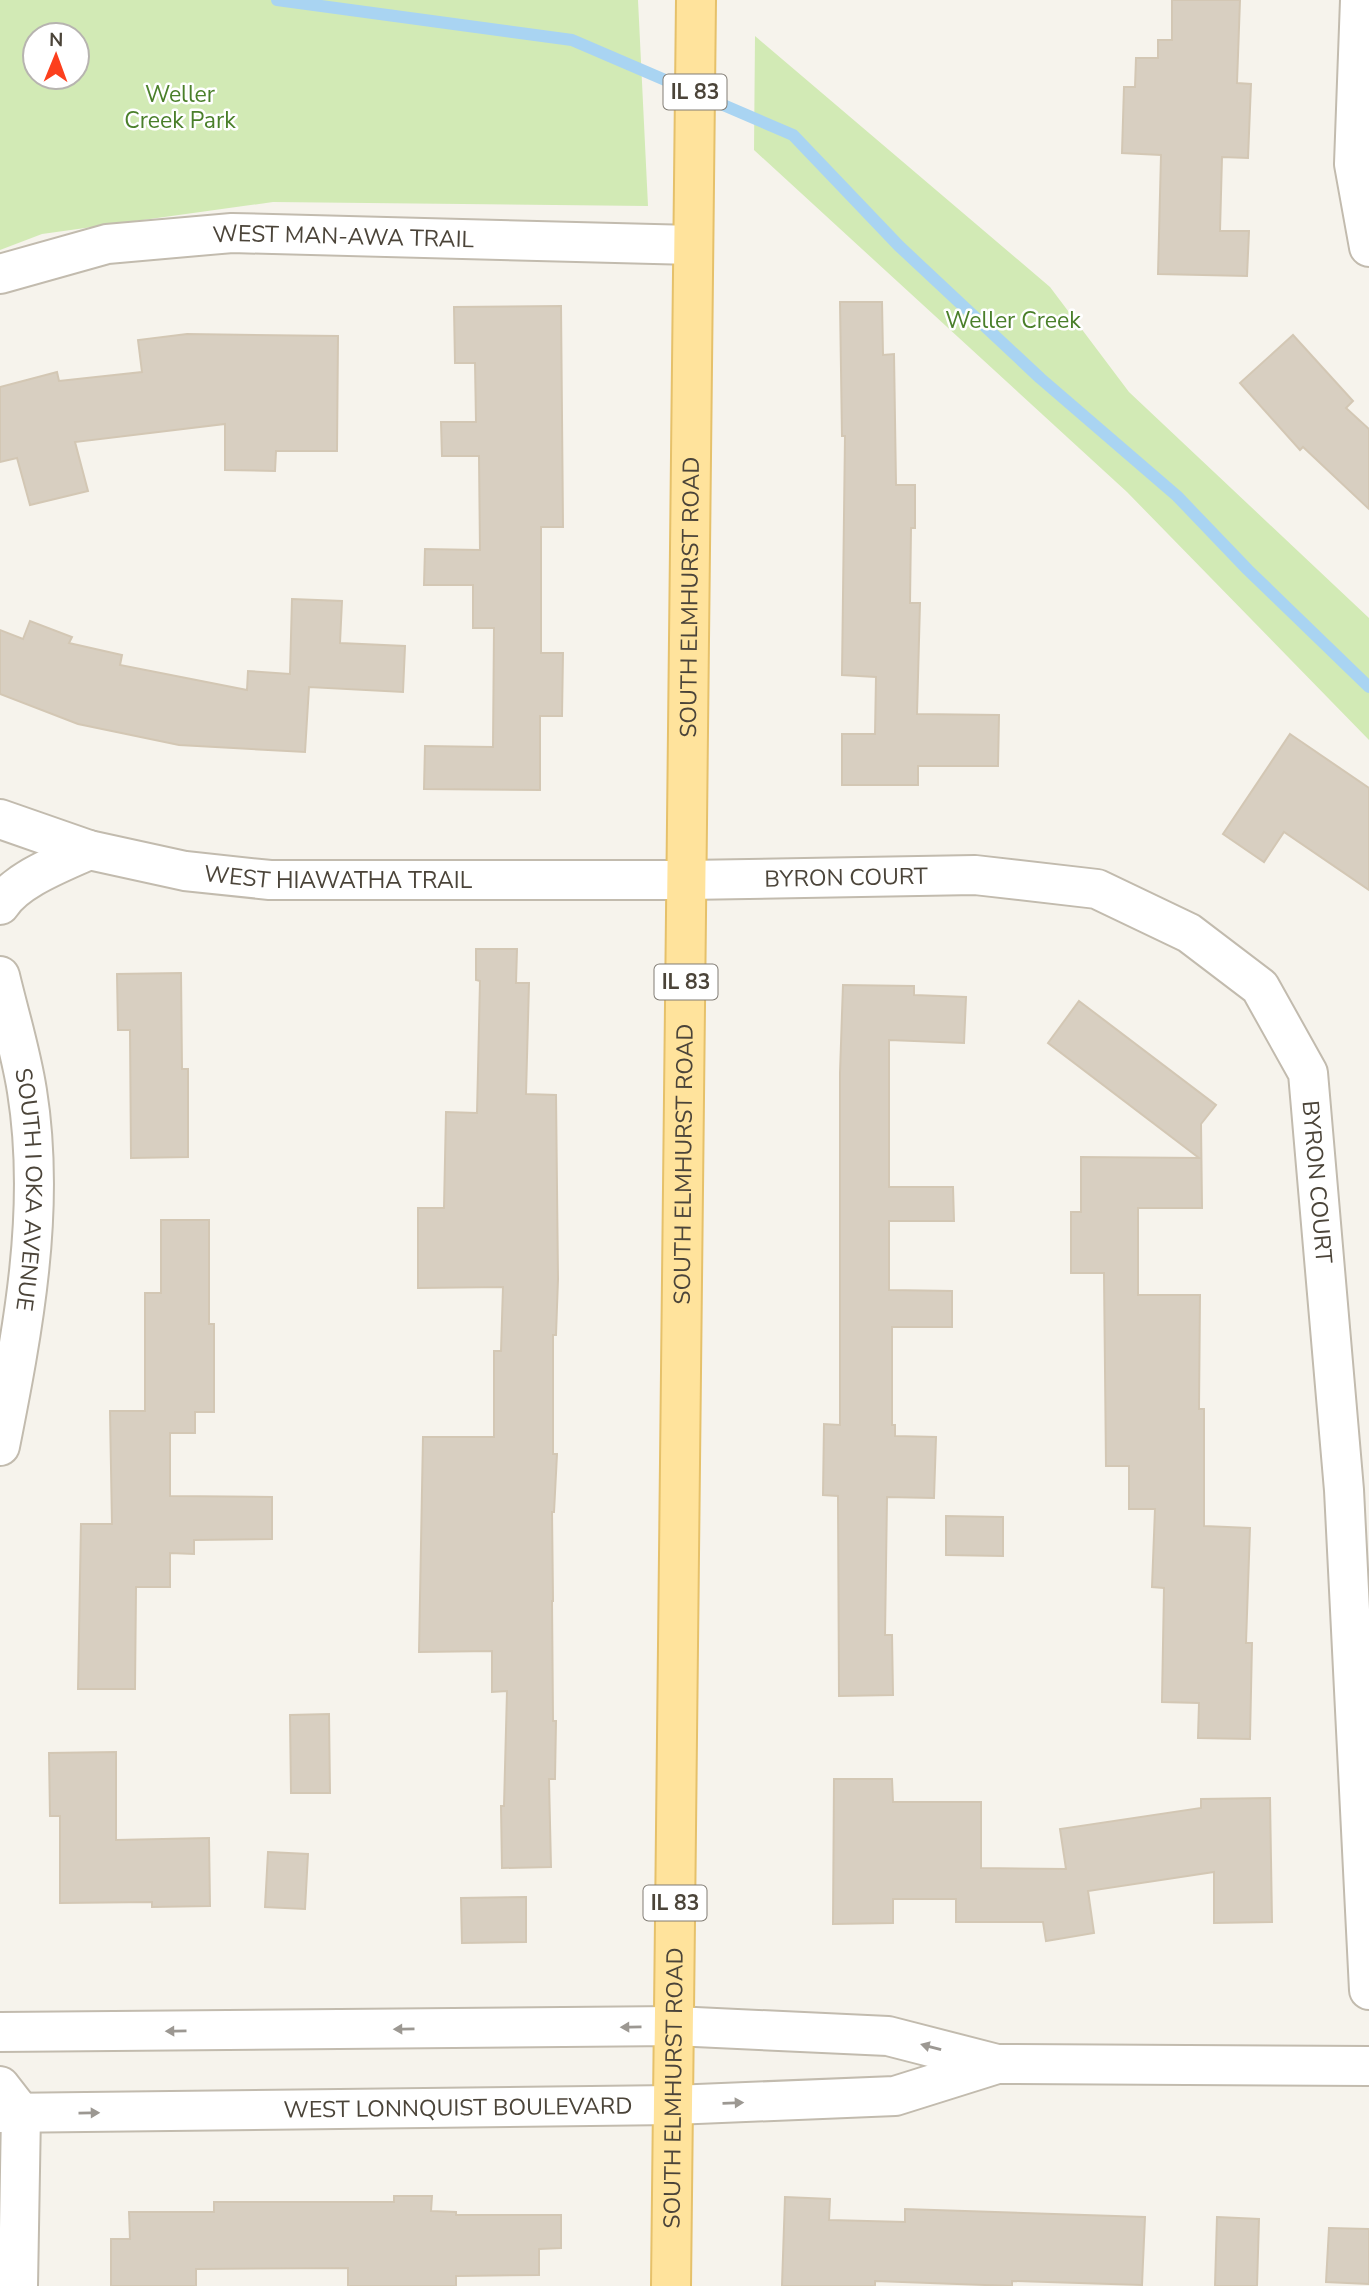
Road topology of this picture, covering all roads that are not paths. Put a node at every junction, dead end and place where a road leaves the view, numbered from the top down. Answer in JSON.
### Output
{"nodes":[{"id":1,"x":696,"y":0,"type":"edge"},
{"id":2,"x":1360,"y":0,"type":"edge"},
{"id":3,"x":693,"y":246,"type":"junction"},
{"id":4,"x":1369,"y":247,"type":"edge"},
{"id":5,"x":0,"y":274,"type":"edge"},
{"id":6,"x":0,"y":819,"type":"edge"},
{"id":7,"x":89,"y":850,"type":"junction"},
{"id":8,"x":687,"y":880,"type":"junction"},
{"id":9,"x":0,"y":905,"type":"edge"},
{"id":10,"x":0,"y":976,"type":"edge"},
{"id":11,"x":0,"y":1446,"type":"edge"},
{"id":12,"x":1357,"y":1491,"type":"edge"},
{"id":13,"x":1369,"y":1990,"type":"edge"},
{"id":14,"x":674,"y":2026,"type":"junction"},
{"id":15,"x":0,"y":2032,"type":"edge"},
{"id":16,"x":996,"y":2064,"type":"junction"},
{"id":17,"x":1369,"y":2066,"type":"edge"},
{"id":18,"x":7,"y":2104,"type":"edge"},
{"id":19,"x":673,"y":2105,"type":"junction"},
{"id":20,"x":18,"y":2286,"type":"edge"},
{"id":21,"x":671,"y":2286,"type":"edge"}],
"edges":[{"from":1,"to":3,"type":"main road","name":"SOUTH ELMHURST ROAD","number":"IL 83"},
{"from":2,"to":4,"type":"street"},
{"from":3,"to":5,"type":"street","name":"WEST MAN-AWA TRAIL"},
{"from":3,"to":8,"type":"main road","name":"SOUTH ELMHURST ROAD","number":"IL 83"},
{"from":6,"to":7,"type":"street","name":"WEST HIAWATHA TRAIL"},
{"from":7,"to":8,"type":"street","name":"WEST HIAWATHA TRAIL"},
{"from":7,"to":9,"type":"street"},
{"from":8,"to":12,"type":"street","name":"BYRON COURT"},
{"from":8,"to":14,"type":"main road","name":"SOUTH ELMHURST ROAD","number":"IL 83"},
{"from":10,"to":11,"type":"street","name":"SOUTH I OKA AVENUE"},
{"from":12,"to":13,"type":"street","name":"BYRON COURT"},
{"from":14,"to":15,"type":"street","name":"WEST LONNQUIST BOULEVARD","one_way":true},
{"from":16,"to":14,"type":"street","name":"WEST LONNQUIST BOULEVARD","one_way":true},
{"from":14,"to":19,"type":"main road","name":"SOUTH ELMHURST ROAD","number":"IL 83"},
{"from":16,"to":17,"type":"street","name":"WEST LONNQUIST BOULEVARD"},
{"from":19,"to":16,"type":"street","name":"WEST LONNQUIST BOULEVARD","one_way":true},
{"from":18,"to":19,"type":"street","name":"WEST LONNQUIST BOULEVARD","one_way":true},
{"from":18,"to":20,"type":"street"},
{"from":19,"to":21,"type":"main road","name":"SOUTH ELMHURST ROAD","number":"IL 83"}]}
